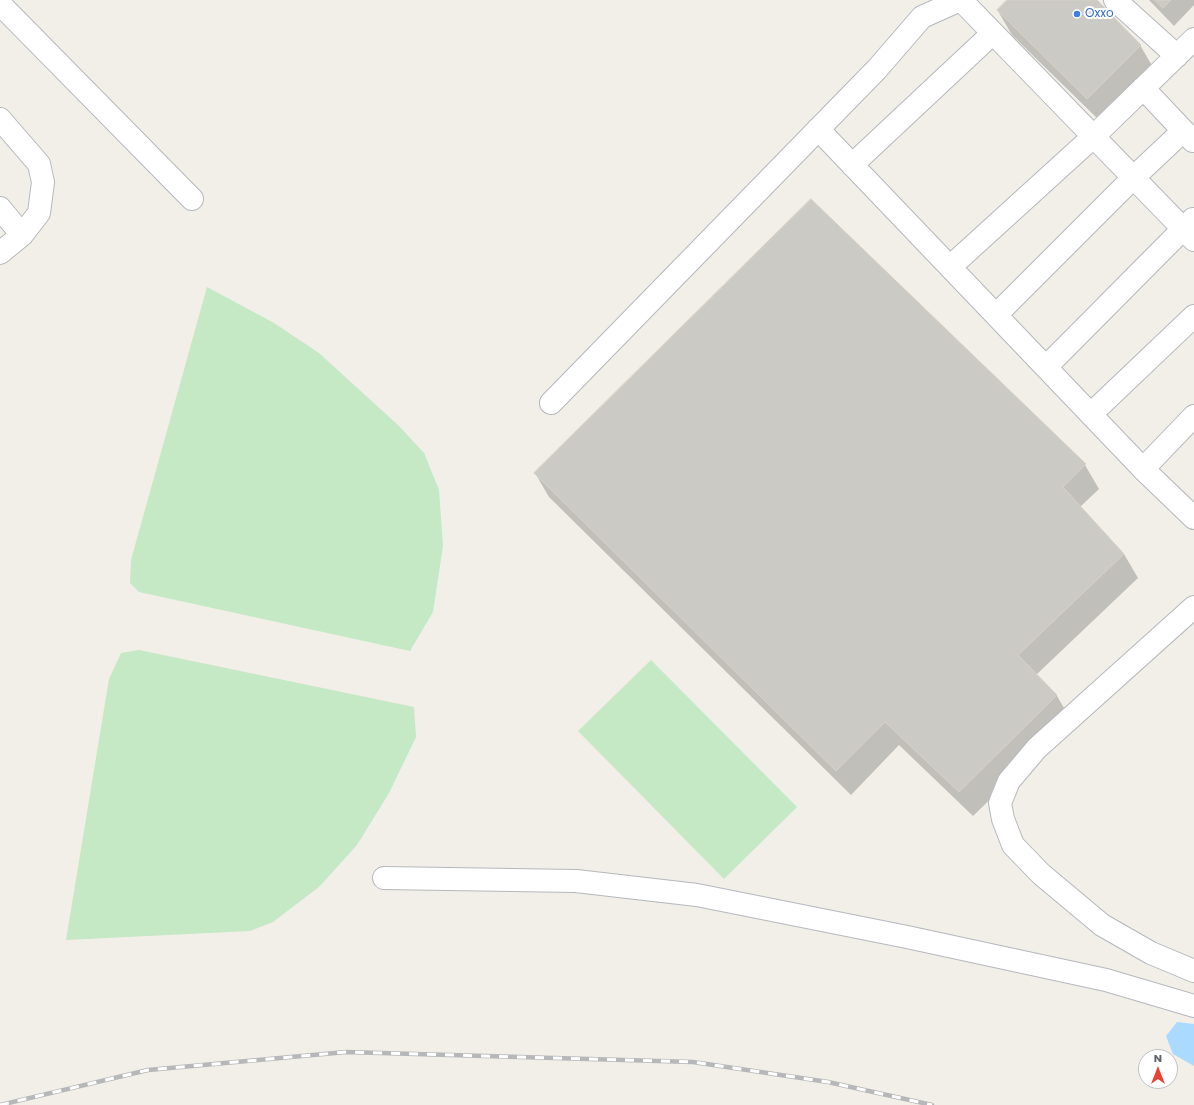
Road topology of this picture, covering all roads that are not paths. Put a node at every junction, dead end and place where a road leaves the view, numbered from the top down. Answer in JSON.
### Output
{"nodes":[{"id":1,"x":960,"y":0,"type":"edge"},
{"id":2,"x":1115,"y":0,"type":"edge"},
{"id":3,"x":0,"y":4,"type":"edge"},
{"id":4,"x":924,"y":8,"type":"edge"},
{"id":5,"x":993,"y":33,"type":"junction"},
{"id":6,"x":1194,"y":39,"type":"edge"},
{"id":7,"x":1177,"y":56,"type":"junction"},
{"id":8,"x":1143,"y":88,"type":"junction"},
{"id":9,"x":0,"y":119,"type":"edge"},
{"id":10,"x":818,"y":129,"type":"junction"},
{"id":11,"x":1094,"y":136,"type":"junction"},
{"id":12,"x":1189,"y":136,"type":"edge"},
{"id":13,"x":852,"y":165,"type":"junction"},
{"id":14,"x":1132,"y":178,"type":"junction"},
{"id":15,"x":192,"y":199,"type":"dead end"},
{"id":16,"x":0,"y":208,"type":"edge"},
{"id":17,"x":1190,"y":229,"type":"edge"},
{"id":18,"x":22,"y":235,"type":"junction"},
{"id":19,"x":0,"y":253,"type":"edge"},
{"id":20,"x":950,"y":266,"type":"junction"},
{"id":21,"x":996,"y":315,"type":"junction"},
{"id":22,"x":1194,"y":316,"type":"edge"},
{"id":23,"x":1046,"y":367,"type":"junction"},
{"id":24,"x":551,"y":403,"type":"dead end"},
{"id":25,"x":1091,"y":414,"type":"junction"},
{"id":26,"x":1194,"y":416,"type":"edge"},
{"id":27,"x":1143,"y":469,"type":"junction"},
{"id":28,"x":1194,"y":518,"type":"edge"},
{"id":29,"x":1194,"y":607,"type":"edge"},
{"id":30,"x":384,"y":878,"type":"dead end"},
{"id":31,"x":1194,"y":971,"type":"edge"},
{"id":32,"x":1194,"y":1006,"type":"edge"}],
"edges":[{"from":1,"to":4,"type":"lane"},
{"from":1,"to":5,"type":"lane"},
{"from":2,"to":7,"type":"lane"},
{"from":3,"to":15,"type":"lane"},
{"from":4,"to":10,"type":"lane"},
{"from":5,"to":11,"type":"lane"},
{"from":5,"to":13,"type":"lane"},
{"from":6,"to":7,"type":"lane"},
{"from":7,"to":8,"type":"lane"},
{"from":8,"to":11,"type":"lane"},
{"from":8,"to":12,"type":"lane"},
{"from":9,"to":18,"type":"lane"},
{"from":10,"to":13,"type":"lane"},
{"from":10,"to":24,"type":"lane"},
{"from":11,"to":14,"type":"lane"},
{"from":11,"to":20,"type":"lane"},
{"from":12,"to":14,"type":"lane"},
{"from":13,"to":20,"type":"lane"},
{"from":14,"to":17,"type":"lane"},
{"from":14,"to":21,"type":"lane"},
{"from":16,"to":18,"type":"lane"},
{"from":17,"to":23,"type":"lane"},
{"from":18,"to":19,"type":"lane"},
{"from":20,"to":21,"type":"lane"},
{"from":21,"to":23,"type":"lane"},
{"from":22,"to":25,"type":"lane"},
{"from":23,"to":25,"type":"lane"},
{"from":25,"to":27,"type":"lane"},
{"from":26,"to":27,"type":"lane"},
{"from":27,"to":28,"type":"lane"},
{"from":29,"to":31,"type":"lane"},
{"from":30,"to":32,"type":"lane"}]}
